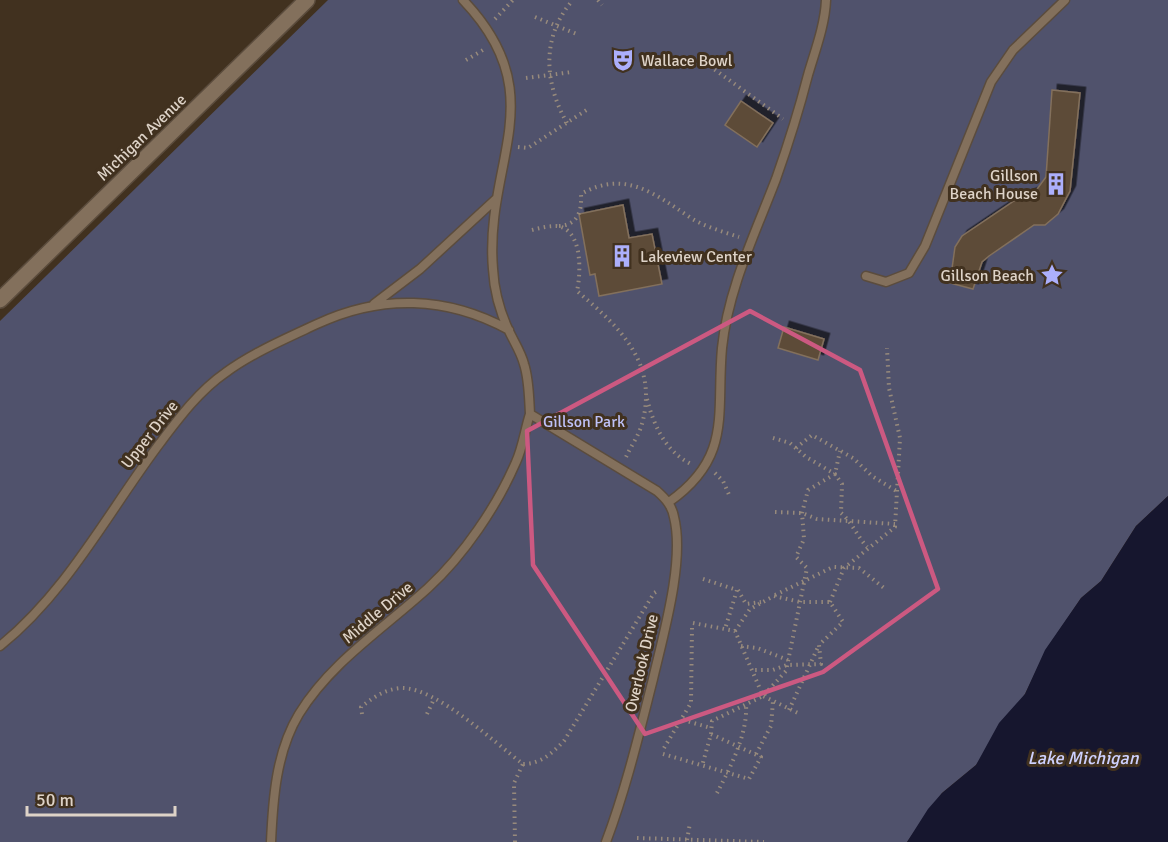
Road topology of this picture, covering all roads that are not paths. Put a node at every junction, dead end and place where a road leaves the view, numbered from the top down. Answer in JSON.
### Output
{"nodes":[{"id":1,"x":307,"y":0,"type":"edge"},
{"id":2,"x":463,"y":0,"type":"edge"},
{"id":3,"x":825,"y":0,"type":"edge"},
{"id":4,"x":1065,"y":0,"type":"edge"},
{"id":5,"x":496,"y":199,"type":"junction"},
{"id":6,"x":866,"y":276,"type":"dead end"},
{"id":7,"x":0,"y":300,"type":"edge"},
{"id":8,"x":374,"y":304,"type":"junction"},
{"id":9,"x":509,"y":330,"type":"junction"},
{"id":10,"x":530,"y":414,"type":"junction"},
{"id":11,"x":669,"y":502,"type":"junction"},
{"id":12,"x":0,"y":646,"type":"edge"},
{"id":13,"x":270,"y":842,"type":"edge"},
{"id":14,"x":606,"y":842,"type":"edge"}],
"edges":[{"from":1,"to":7,"type":"street","name":"Michigan Avenue"},
{"from":2,"to":5,"type":"lane"},
{"from":3,"to":11,"type":"lane"},
{"from":4,"to":6,"type":"lane"},
{"from":5,"to":8,"type":"lane"},
{"from":5,"to":9,"type":"lane"},
{"from":8,"to":9,"type":"lane"},
{"from":8,"to":12,"type":"lane","name":"Upper Drive"},
{"from":9,"to":10,"type":"lane"},
{"from":10,"to":11,"type":"lane"},
{"from":10,"to":13,"type":"lane","name":"Middle Drive"},
{"from":11,"to":14,"type":"lane","name":"Overlook Drive"}]}
